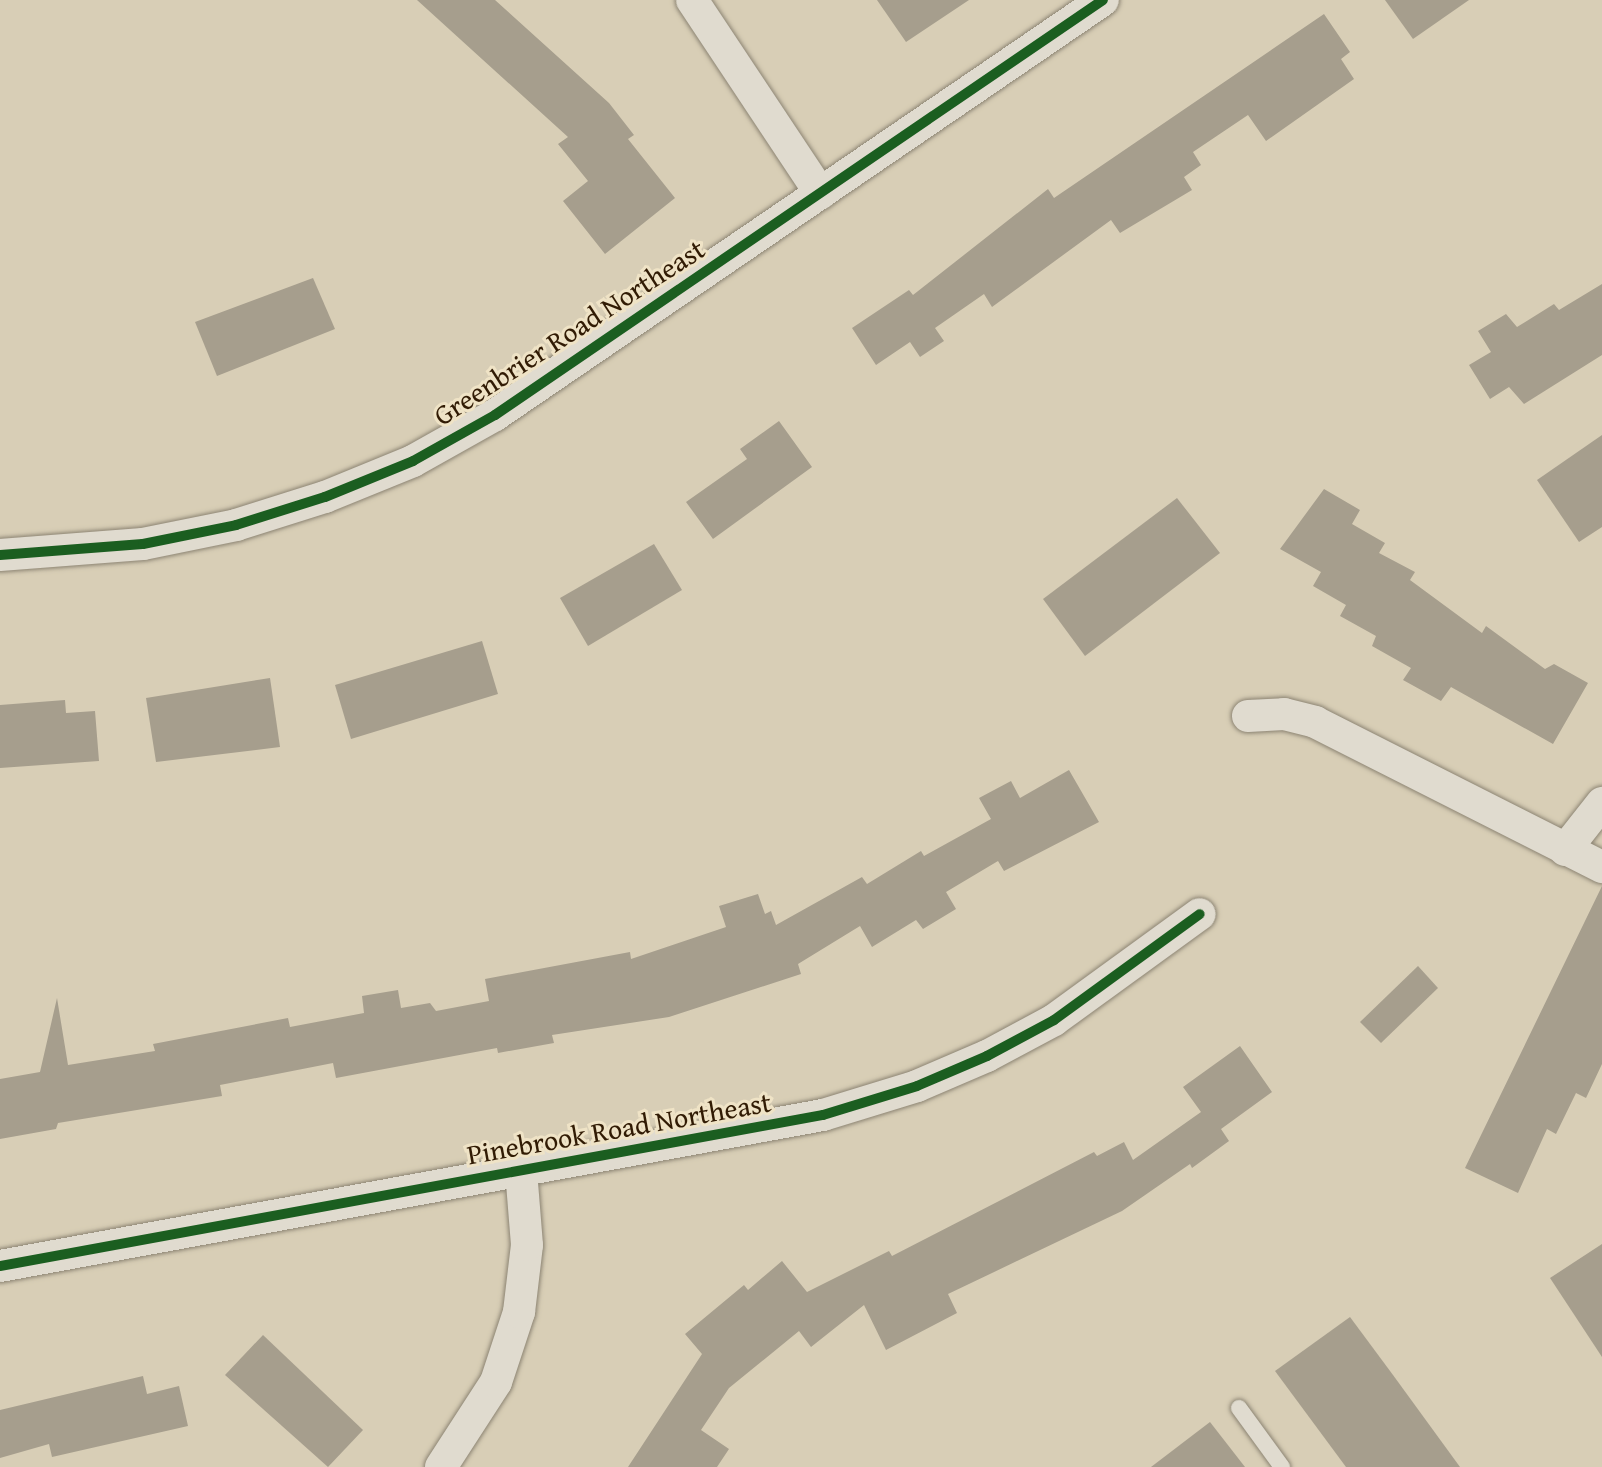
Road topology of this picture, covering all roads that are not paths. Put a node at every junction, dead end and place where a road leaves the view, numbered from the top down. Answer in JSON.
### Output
{"nodes":[{"id":1,"x":692,"y":0,"type":"edge"},
{"id":2,"x":1103,"y":0,"type":"edge"},
{"id":3,"x":820,"y":193,"type":"junction"},
{"id":4,"x":0,"y":555,"type":"edge"},
{"id":5,"x":1248,"y":716,"type":"dead end"},
{"id":6,"x":1602,"y":803,"type":"edge"},
{"id":7,"x":1565,"y":850,"type":"junction"},
{"id":8,"x":1602,"y":867,"type":"edge"},
{"id":9,"x":1200,"y":914,"type":"dead end"},
{"id":10,"x":521,"y":1171,"type":"junction"},
{"id":11,"x":0,"y":1266,"type":"edge"},
{"id":12,"x":1239,"y":1408,"type":"dead end"},
{"id":13,"x":441,"y":1467,"type":"edge"},
{"id":14,"x":1282,"y":1467,"type":"edge"}],
"edges":[{"from":1,"to":3,"type":"street"},
{"from":2,"to":3,"type":"street","name":"Greenbrier Road Northeast"},
{"from":3,"to":4,"type":"street","name":"Greenbrier Road Northeast"},
{"from":5,"to":7,"type":"street"},
{"from":6,"to":7,"type":"street"},
{"from":7,"to":8,"type":"street"},
{"from":9,"to":10,"type":"street","name":"Pinebrook Road Northeast"},
{"from":10,"to":11,"type":"street","name":"Pinebrook Road Northeast"},
{"from":10,"to":13,"type":"street"},
{"from":12,"to":14,"type":"lane"}]}
